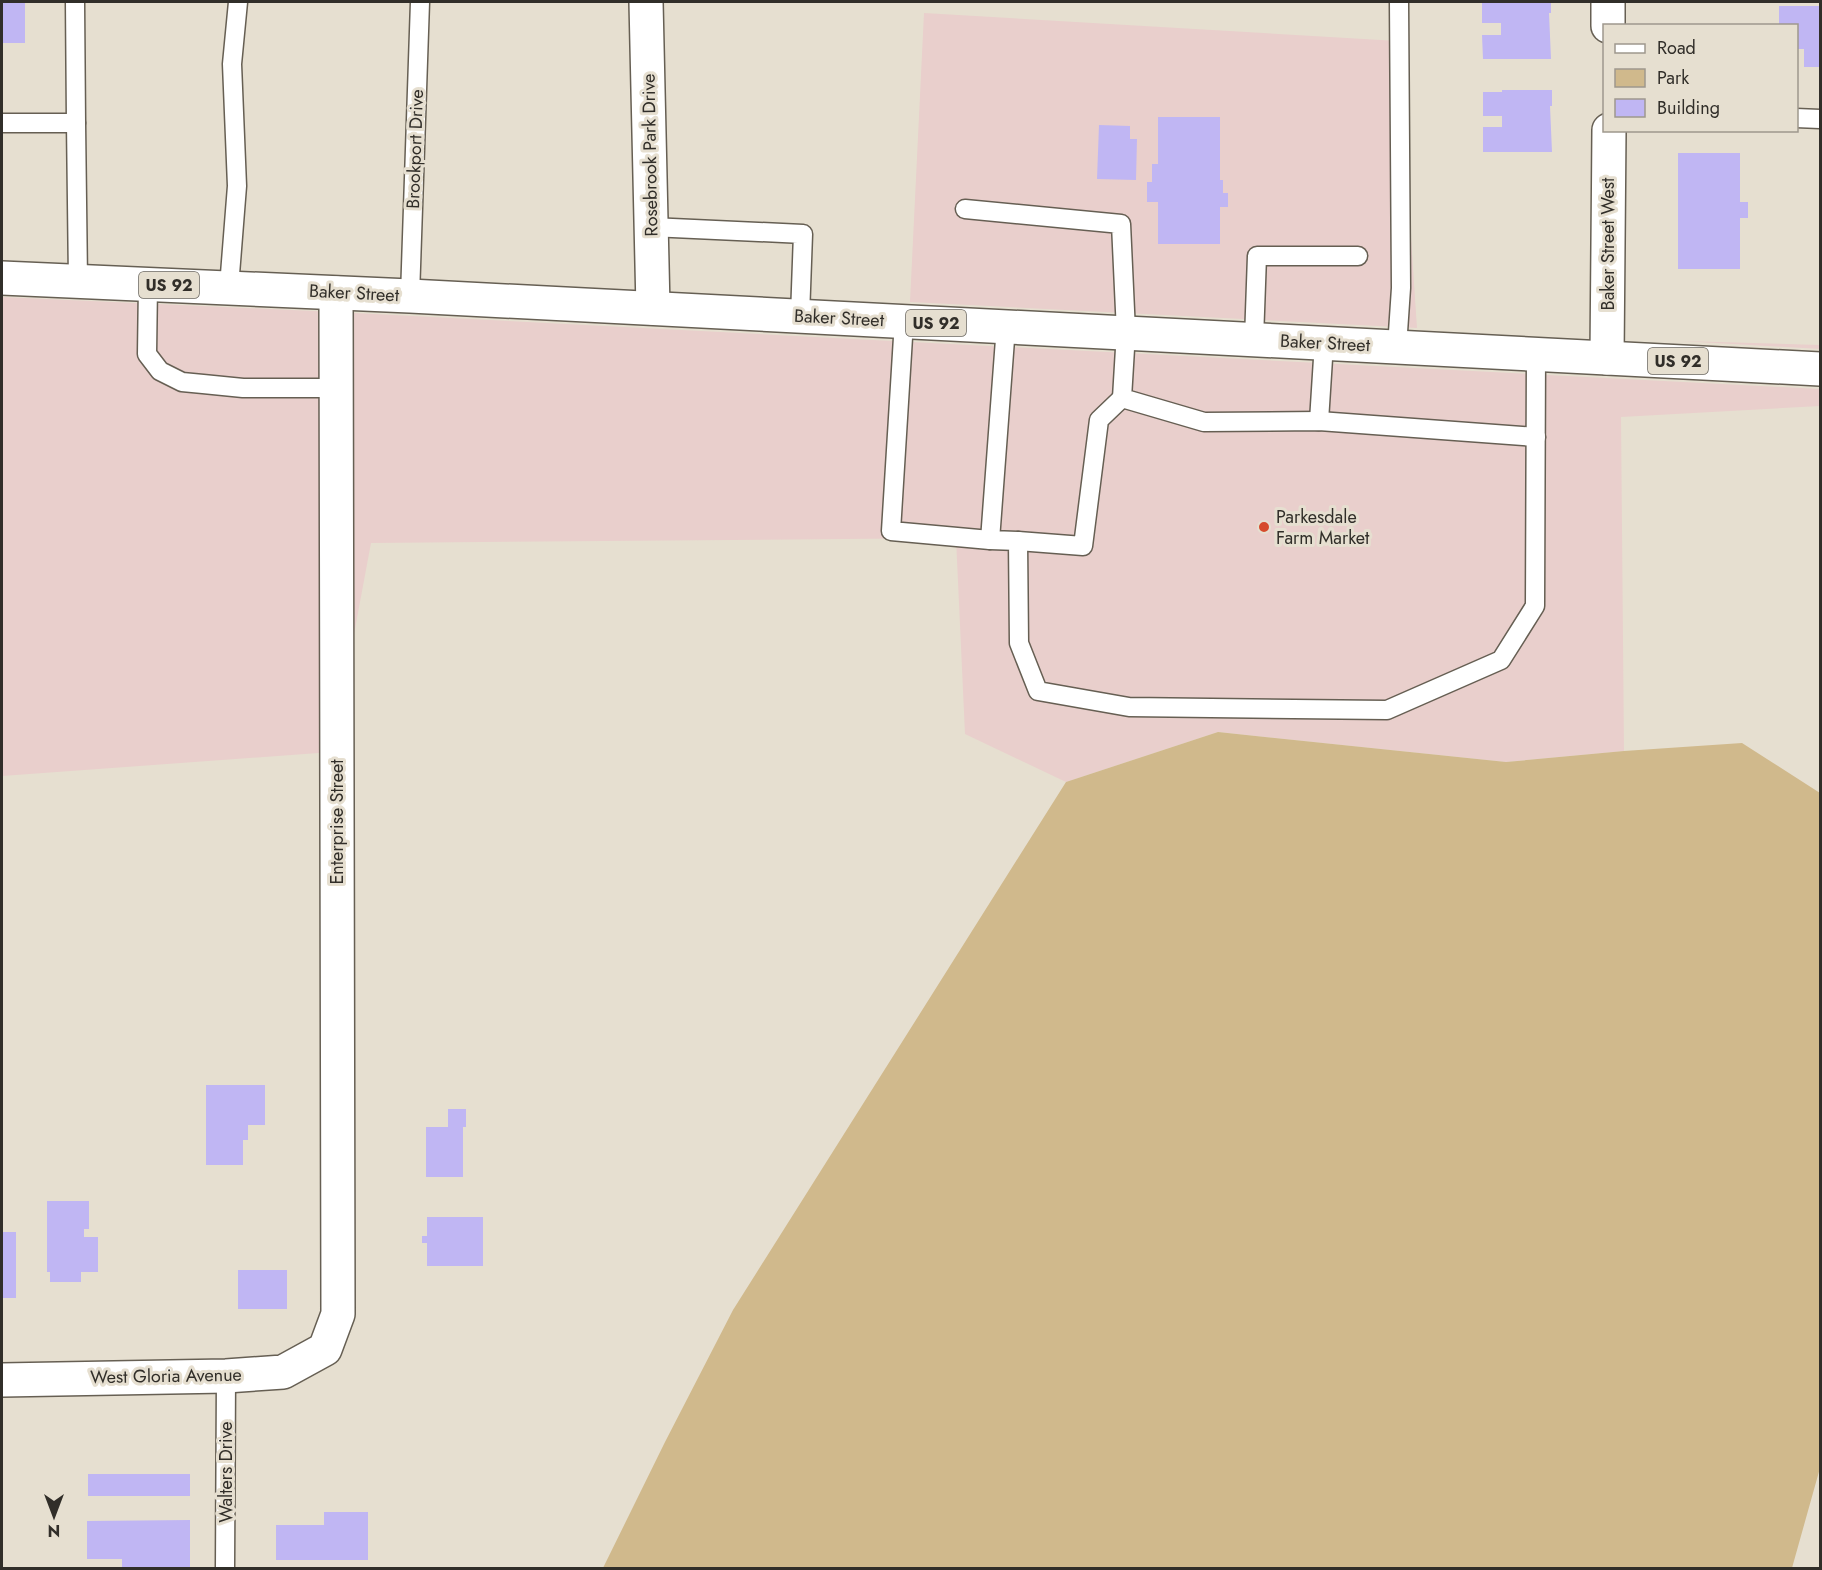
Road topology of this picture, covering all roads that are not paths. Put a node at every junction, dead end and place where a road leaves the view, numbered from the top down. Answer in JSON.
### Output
{"nodes":[{"id":1,"x":75,"y":2,"type":"edge"},
{"id":2,"x":238,"y":2,"type":"edge"},
{"id":3,"x":420,"y":2,"type":"edge"},
{"id":4,"x":646,"y":2,"type":"edge"},
{"id":5,"x":1400,"y":2,"type":"edge"},
{"id":6,"x":1608,"y":2,"type":"edge"},
{"id":7,"x":1608,"y":24,"type":"edge"},
{"id":8,"x":1798,"y":118,"type":"edge"},
{"id":9,"x":1821,"y":119,"type":"edge"},
{"id":10,"x":2,"y":123,"type":"edge"},
{"id":11,"x":76,"y":123,"type":"junction"},
{"id":12,"x":1609,"y":132,"type":"edge"},
{"id":13,"x":964,"y":209,"type":"dead end"},
{"id":14,"x":651,"y":227,"type":"junction"},
{"id":15,"x":1358,"y":256,"type":"dead end"},
{"id":16,"x":2,"y":278,"type":"edge"},
{"id":17,"x":78,"y":281,"type":"junction"},
{"id":18,"x":148,"y":284,"type":"junction"},
{"id":19,"x":229,"y":287,"type":"junction"},
{"id":20,"x":336,"y":292,"type":"junction"},
{"id":21,"x":410,"y":296,"type":"junction"},
{"id":22,"x":653,"y":308,"type":"junction"},
{"id":23,"x":800,"y":316,"type":"junction"},
{"id":24,"x":904,"y":321,"type":"junction"},
{"id":25,"x":1006,"y":326,"type":"junction"},
{"id":26,"x":1126,"y":333,"type":"junction"},
{"id":27,"x":1254,"y":339,"type":"junction"},
{"id":28,"x":1324,"y":343,"type":"junction"},
{"id":29,"x":1397,"y":346,"type":"junction"},
{"id":30,"x":1536,"y":354,"type":"junction"},
{"id":31,"x":1608,"y":358,"type":"junction"},
{"id":32,"x":1821,"y":369,"type":"edge"},
{"id":33,"x":336,"y":388,"type":"junction"},
{"id":34,"x":1122,"y":398,"type":"junction"},
{"id":35,"x":1319,"y":422,"type":"junction"},
{"id":36,"x":1536,"y":437,"type":"junction"},
{"id":37,"x":990,"y":540,"type":"junction"},
{"id":38,"x":1018,"y":541,"type":"junction"},
{"id":39,"x":324,"y":1349,"type":"joint"},
{"id":40,"x":226,"y":1376,"type":"junction"},
{"id":41,"x":2,"y":1380,"type":"edge"},
{"id":42,"x":225,"y":1569,"type":"edge"}],
"edges":[{"from":1,"to":11,"type":"lane"},
{"from":2,"to":19,"type":"lane"},
{"from":3,"to":21,"type":"lane","name":"Brookport Drive"},
{"from":4,"to":14,"type":"street","name":"Rosebrook Park Drive"},
{"from":5,"to":29,"type":"lane"},
{"from":6,"to":7,"type":"street"},
{"from":8,"to":9,"type":"lane"},
{"from":10,"to":11,"type":"lane"},
{"from":11,"to":17,"type":"lane"},
{"from":12,"to":31,"type":"street","name":"Baker Street West"},
{"from":13,"to":26,"type":"lane"},
{"from":14,"to":22,"type":"street","name":"Rosebrook Park Drive"},
{"from":14,"to":23,"type":"lane"},
{"from":15,"to":27,"type":"lane"},
{"from":16,"to":17,"type":"street","name":"Baker Street","number":"US 92"},
{"from":17,"to":18,"type":"street","name":"Baker Street","number":"US 92"},
{"from":18,"to":19,"type":"street","name":"Baker Street","number":"US 92"},
{"from":18,"to":33,"type":"lane"},
{"from":19,"to":20,"type":"street","name":"Baker Street","number":"US 92"},
{"from":20,"to":21,"type":"street","name":"Baker Street","number":"US 92"},
{"from":20,"to":33,"type":"street","name":"Enterprise Street"},
{"from":21,"to":22,"type":"street","name":"Baker Street","number":"US 92"},
{"from":22,"to":23,"type":"street","name":"Baker Street","number":"US 92"},
{"from":23,"to":24,"type":"street","name":"Baker Street","number":"US 92"},
{"from":24,"to":25,"type":"street","name":"Baker Street","number":"US 92"},
{"from":24,"to":37,"type":"lane"},
{"from":25,"to":26,"type":"street","name":"Baker Street","number":"US 92"},
{"from":25,"to":37,"type":"lane"},
{"from":26,"to":27,"type":"street","name":"Baker Street","number":"US 92"},
{"from":26,"to":34,"type":"lane"},
{"from":27,"to":28,"type":"street","name":"Baker Street","number":"US 92"},
{"from":28,"to":29,"type":"street","name":"Baker Street","number":"US 92"},
{"from":28,"to":35,"type":"lane"},
{"from":29,"to":30,"type":"street","name":"Baker Street","number":"US 92"},
{"from":30,"to":31,"type":"street","name":"Baker Street","number":"US 92"},
{"from":30,"to":36,"type":"lane"},
{"from":31,"to":32,"type":"street","name":"Baker Street","number":"US 92"},
{"from":33,"to":39,"type":"street","name":"Enterprise Street"},
{"from":34,"to":35,"type":"lane"},
{"from":34,"to":38,"type":"lane"},
{"from":35,"to":36,"type":"lane"},
{"from":36,"to":38,"type":"lane"},
{"from":37,"to":38,"type":"lane"},
{"from":39,"to":40,"type":"street","name":"West Gloria Avenue"},
{"from":40,"to":41,"type":"street","name":"West Gloria Avenue"},
{"from":40,"to":42,"type":"lane","name":"Walters Drive"}]}
